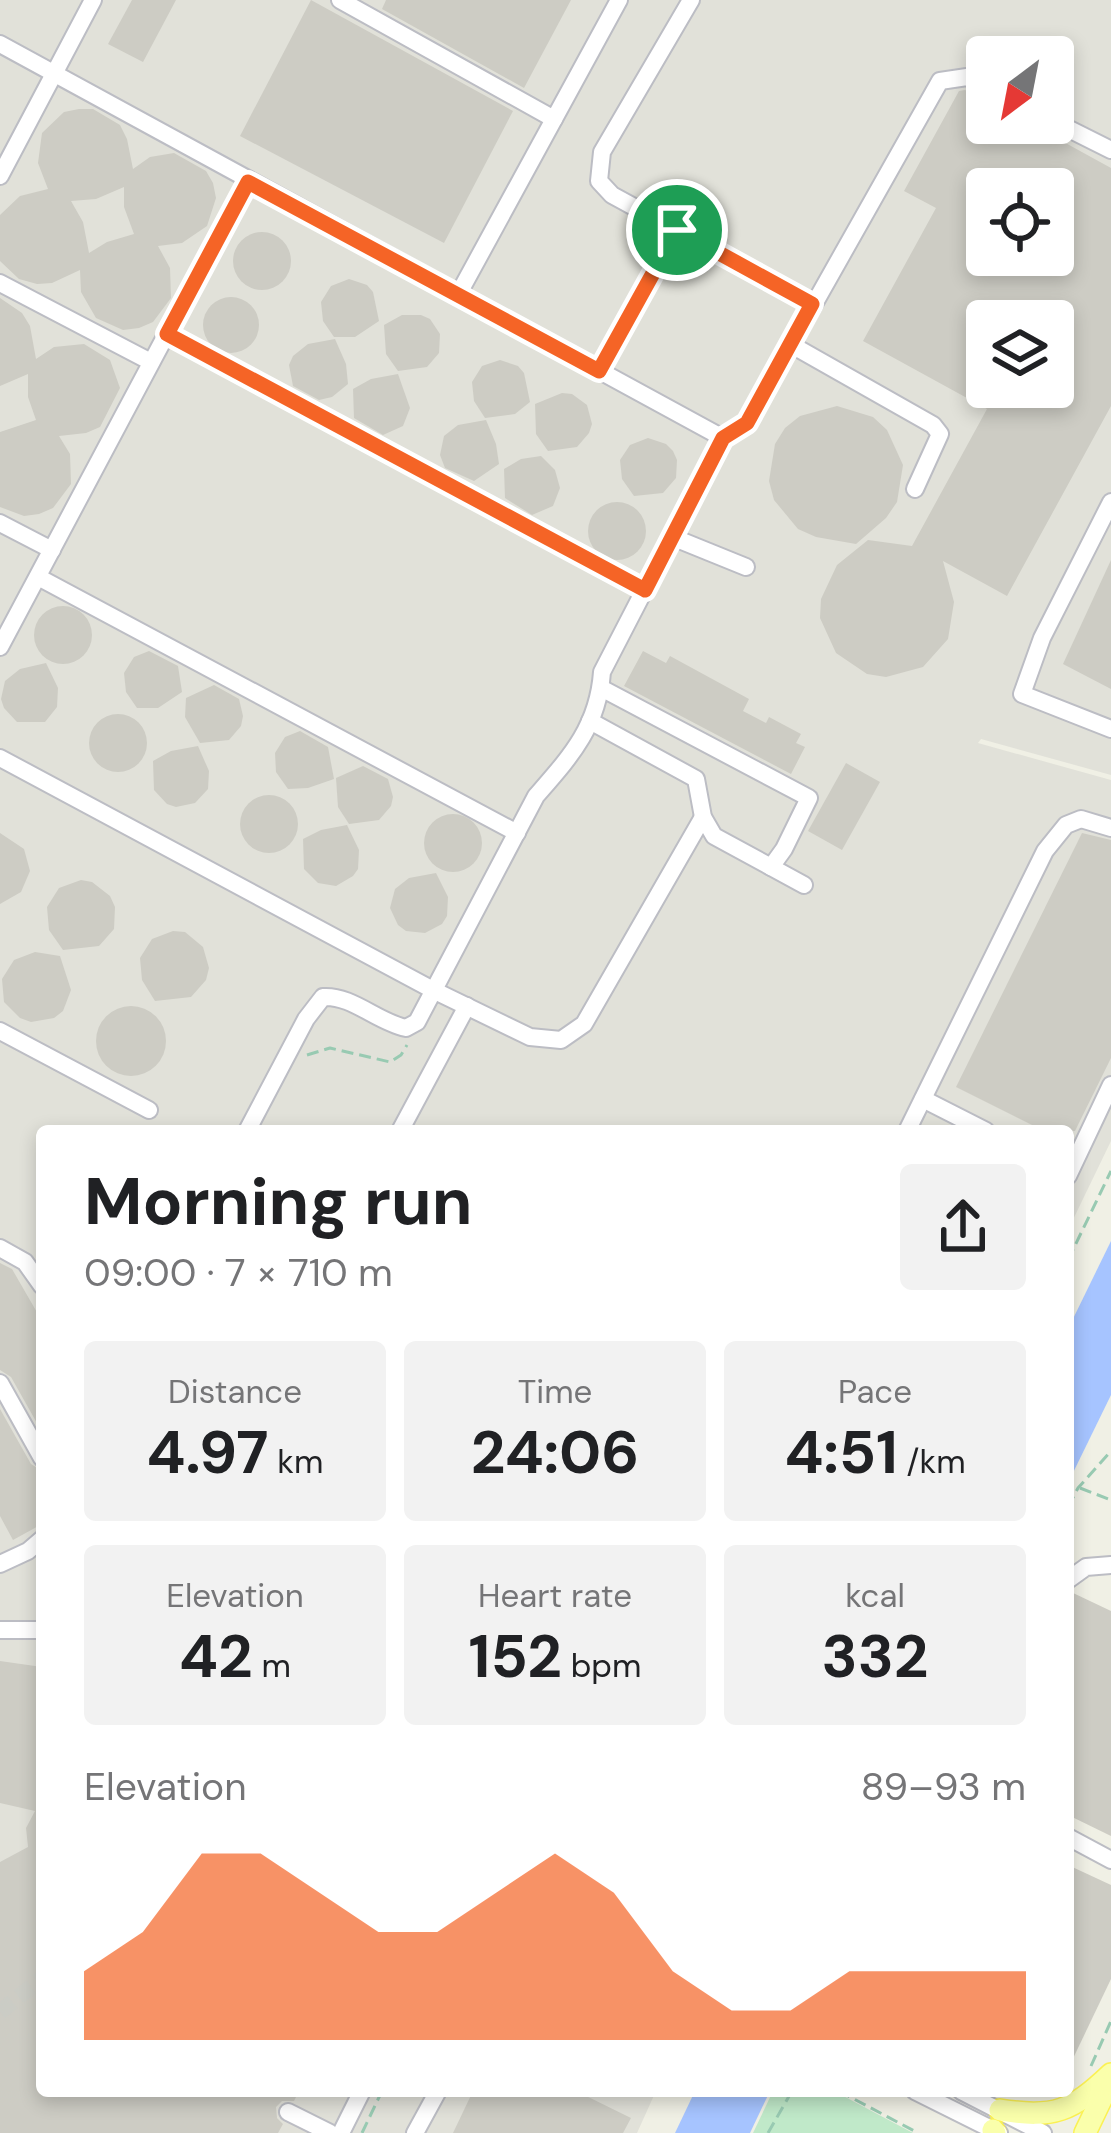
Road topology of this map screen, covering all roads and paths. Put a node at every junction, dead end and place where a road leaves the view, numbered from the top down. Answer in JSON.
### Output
{"nodes":[{"id":1,"x":93,"y":0,"type":"edge"},
{"id":2,"x":339,"y":0,"type":"edge"},
{"id":3,"x":619,"y":0,"type":"edge"},
{"id":4,"x":691,"y":0,"type":"edge"},
{"id":5,"x":0,"y":44,"type":"edge"},
{"id":6,"x":55,"y":74,"type":"junction"},
{"id":7,"x":966,"y":76,"type":"edge"},
{"id":8,"x":554,"y":119,"type":"junction"},
{"id":9,"x":1074,"y":132,"type":"edge"},
{"id":10,"x":1111,"y":150,"type":"edge"},
{"id":11,"x":0,"y":176,"type":"edge"},
{"id":12,"x":248,"y":182,"type":"junction"},
{"id":13,"x":677,"y":230,"type":"junction"},
{"id":14,"x":0,"y":283,"type":"edge"},
{"id":15,"x":458,"y":295,"type":"junction"},
{"id":16,"x":812,"y":304,"type":"junction"},
{"id":17,"x":167,"y":334,"type":"junction"},
{"id":18,"x":790,"y":344,"type":"junction"},
{"id":19,"x":151,"y":362,"type":"junction"},
{"id":20,"x":599,"y":371,"type":"junction"},
{"id":21,"x":723,"y":438,"type":"junction"},
{"id":22,"x":915,"y":489,"type":"dead end"},
{"id":23,"x":1111,"y":502,"type":"edge"},
{"id":24,"x":0,"y":524,"type":"edge"},
{"id":25,"x":672,"y":537,"type":"junction"},
{"id":26,"x":52,"y":550,"type":"junction"},
{"id":27,"x":746,"y":567,"type":"dead end"},
{"id":28,"x":38,"y":577,"type":"junction"},
{"id":29,"x":645,"y":590,"type":"junction"},
{"id":30,"x":0,"y":647,"type":"edge"},
{"id":31,"x":601,"y":688,"type":"junction"},
{"id":32,"x":590,"y":721,"type":"junction"},
{"id":33,"x":1111,"y":729,"type":"edge"},
{"id":34,"x":0,"y":758,"type":"edge"},
{"id":35,"x":703,"y":817,"type":"junction"},
{"id":36,"x":1111,"y":828,"type":"edge"},
{"id":37,"x":517,"y":832,"type":"junction"},
{"id":38,"x":771,"y":866,"type":"junction"},
{"id":39,"x":804,"y":885,"type":"dead end"},
{"id":40,"x":433,"y":990,"type":"junction"},
{"id":41,"x":467,"y":1006,"type":"junction"},
{"id":42,"x":0,"y":1031,"type":"edge"},
{"id":43,"x":409,"y":1041,"type":"dead end"},
{"id":44,"x":284,"y":1062,"type":"junction"},
{"id":45,"x":1111,"y":1085,"type":"edge"},
{"id":46,"x":923,"y":1099,"type":"junction"},
{"id":47,"x":149,"y":1110,"type":"dead end"},
{"id":48,"x":250,"y":1125,"type":"edge"},
{"id":49,"x":403,"y":1125,"type":"edge"},
{"id":50,"x":910,"y":1125,"type":"edge"},
{"id":51,"x":974,"y":1125,"type":"edge"},
{"id":52,"x":1074,"y":1162,"type":"edge"},
{"id":53,"x":1111,"y":1172,"type":"edge"},
{"id":54,"x":0,"y":1248,"type":"edge"},
{"id":55,"x":1074,"y":1248,"type":"edge"},
{"id":56,"x":36,"y":1278,"type":"edge"},
{"id":57,"x":0,"y":1383,"type":"edge"},
{"id":58,"x":36,"y":1447,"type":"edge"},
{"id":59,"x":1111,"y":1451,"type":"edge"},
{"id":60,"x":1078,"y":1487,"type":"junction"},
{"id":61,"x":1074,"y":1495,"type":"edge"},
{"id":62,"x":1111,"y":1499,"type":"edge"},
{"id":63,"x":36,"y":1544,"type":"edge"},
{"id":64,"x":1110,"y":1563,"type":"edge"},
{"id":65,"x":0,"y":1564,"type":"edge"},
{"id":66,"x":1074,"y":1576,"type":"edge"},
{"id":67,"x":1,"y":1610,"type":"edge"},
{"id":68,"x":6,"y":1629,"type":"edge"},
{"id":69,"x":36,"y":1630,"type":"edge"},
{"id":70,"x":1074,"y":1840,"type":"edge"},
{"id":71,"x":1111,"y":1860,"type":"edge"},
{"id":72,"x":1111,"y":2021,"type":"edge"},
{"id":73,"x":1087,"y":2073,"type":"dead end"},
{"id":74,"x":1111,"y":2076,"type":"edge"},
{"id":75,"x":359,"y":2097,"type":"edge"},
{"id":76,"x":379,"y":2097,"type":"edge"},
{"id":77,"x":435,"y":2097,"type":"edge"},
{"id":78,"x":789,"y":2097,"type":"edge"},
{"id":79,"x":850,"y":2097,"type":"edge"},
{"id":80,"x":929,"y":2097,"type":"edge"},
{"id":81,"x":967,"y":2097,"type":"edge"},
{"id":82,"x":288,"y":2112,"type":"dead end"},
{"id":83,"x":997,"y":2126,"type":"edge"},
{"id":84,"x":330,"y":2133,"type":"edge"},
{"id":85,"x":341,"y":2133,"type":"edge"},
{"id":86,"x":362,"y":2133,"type":"edge"},
{"id":87,"x":415,"y":2133,"type":"edge"},
{"id":88,"x":768,"y":2133,"type":"edge"},
{"id":89,"x":918,"y":2133,"type":"edge"},
{"id":90,"x":1043,"y":2133,"type":"edge"},
{"id":91,"x":1085,"y":2133,"type":"edge"}],
"edges":[{"from":1,"to":6,"type":"street"},
{"from":2,"to":8,"type":"street"},
{"from":3,"to":8,"type":"street"},
{"from":4,"to":13,"type":"street"},
{"from":5,"to":6,"type":"street"},
{"from":6,"to":11,"type":"street"},
{"from":6,"to":12,"type":"street"},
{"from":7,"to":16,"type":"street"},
{"from":8,"to":15,"type":"street"},
{"from":9,"to":10,"type":"street"},
{"from":12,"to":15,"type":"street"},
{"from":12,"to":17,"type":"street"},
{"from":13,"to":16,"type":"street"},
{"from":13,"to":20,"type":"street"},
{"from":14,"to":19,"type":"street"},
{"from":15,"to":20,"type":"street"},
{"from":16,"to":18,"type":"street"},
{"from":17,"to":19,"type":"street"},
{"from":17,"to":29,"type":"street"},
{"from":18,"to":21,"type":"street"},
{"from":18,"to":22,"type":"street"},
{"from":19,"to":26,"type":"street"},
{"from":20,"to":21,"type":"street"},
{"from":21,"to":25,"type":"street"},
{"from":23,"to":33,"type":"street"},
{"from":24,"to":26,"type":"street"},
{"from":25,"to":27,"type":"street"},
{"from":25,"to":29,"type":"street"},
{"from":26,"to":28,"type":"street"},
{"from":28,"to":30,"type":"street"},
{"from":28,"to":37,"type":"street"},
{"from":29,"to":31,"type":"street"},
{"from":31,"to":32,"type":"street"},
{"from":31,"to":38,"type":"street"},
{"from":32,"to":35,"type":"street"},
{"from":32,"to":37,"type":"street"},
{"from":34,"to":40,"type":"street"},
{"from":35,"to":38,"type":"street"},
{"from":35,"to":41,"type":"street"},
{"from":36,"to":46,"type":"street"},
{"from":37,"to":40,"type":"street"},
{"from":38,"to":39,"type":"street"},
{"from":40,"to":41,"type":"street"},
{"from":40,"to":44,"type":"street"},
{"from":41,"to":49,"type":"street"},
{"from":42,"to":47,"type":"street"},
{"from":43,"to":44,"type":"path"},
{"from":44,"to":48,"type":"street"},
{"from":45,"to":52,"type":"street"},
{"from":46,"to":50,"type":"street"},
{"from":46,"to":51,"type":"street"},
{"from":53,"to":55,"type":"path"},
{"from":54,"to":56,"type":"street"},
{"from":57,"to":58,"type":"street"},
{"from":59,"to":60,"type":"path"},
{"from":60,"to":61,"type":"path"},
{"from":60,"to":62,"type":"path"},
{"from":63,"to":65,"type":"street"},
{"from":64,"to":66,"type":"street"},
{"from":67,"to":68,"type":"street"},
{"from":68,"to":69,"type":"street"},
{"from":70,"to":71,"type":"street"},
{"from":72,"to":73,"type":"path"},
{"from":74,"to":83,"type":"main road"},
{"from":74,"to":91,"type":"main road"},
{"from":75,"to":85,"type":"street"},
{"from":76,"to":86,"type":"path"},
{"from":77,"to":87,"type":"street"},
{"from":78,"to":88,"type":"path"},
{"from":79,"to":89,"type":"path"},
{"from":80,"to":83,"type":"street"},
{"from":81,"to":83,"type":"street"},
{"from":82,"to":84,"type":"street"},
{"from":83,"to":90,"type":"street"}]}
